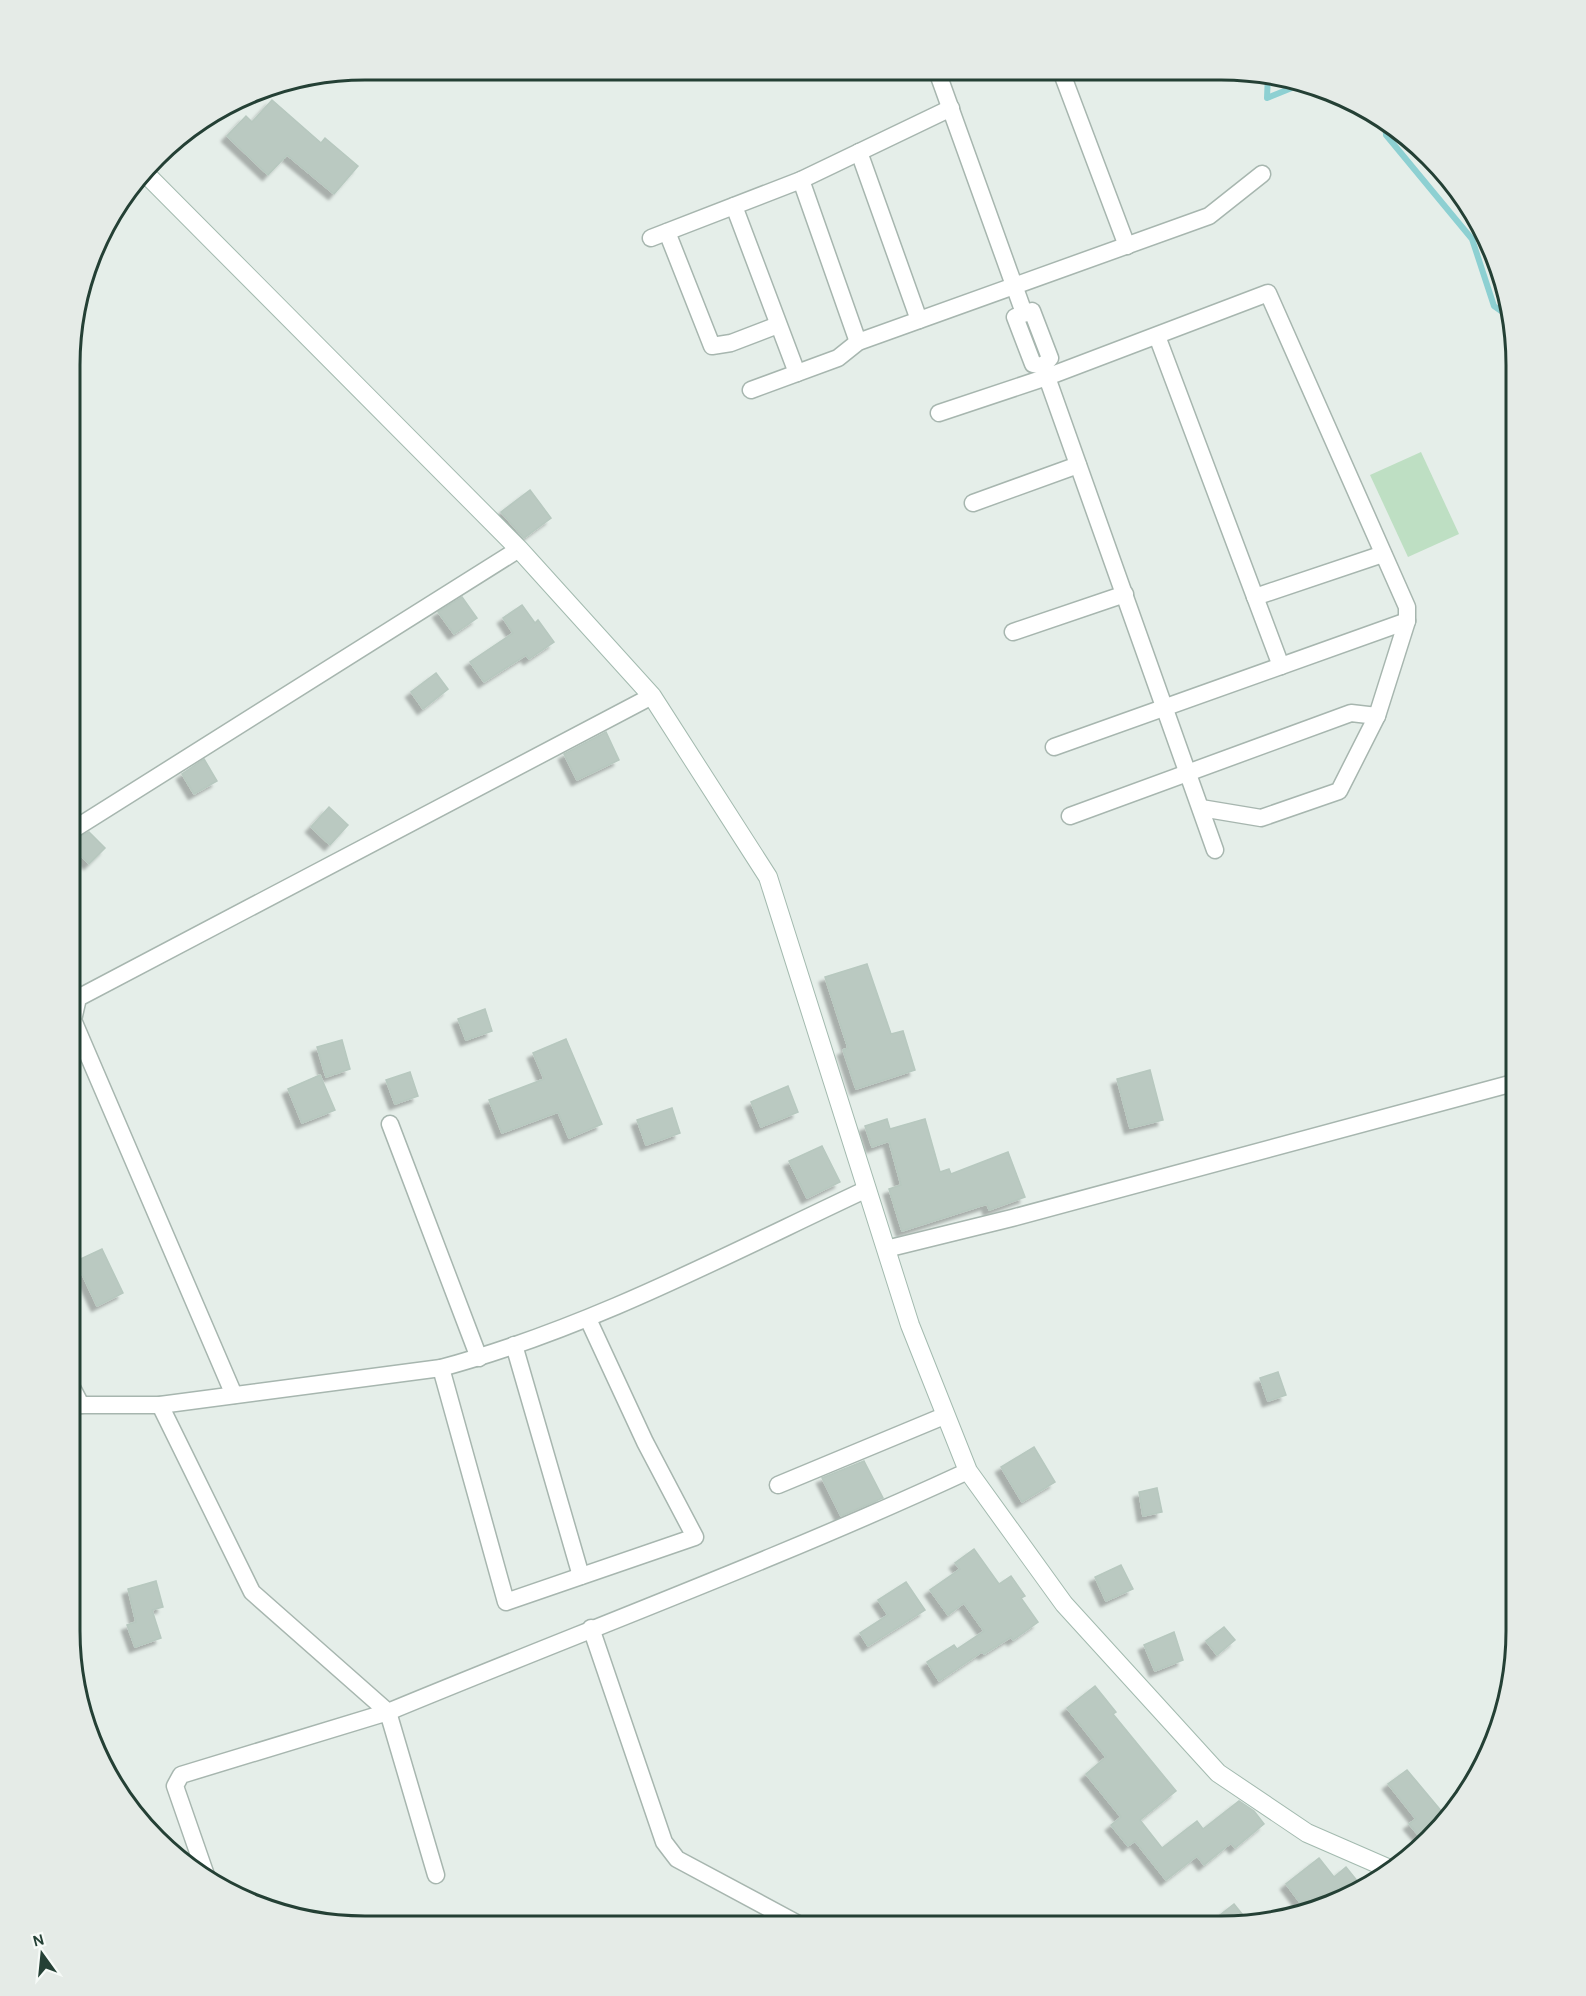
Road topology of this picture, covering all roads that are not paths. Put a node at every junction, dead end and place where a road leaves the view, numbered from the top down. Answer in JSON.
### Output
{"nodes":[{"id":1,"x":940,"y":80,"type":"edge"},
{"id":2,"x":1064,"y":80,"type":"edge"},
{"id":3,"x":951,"y":108,"type":"junction"},
{"id":4,"x":859,"y":152,"type":"junction"},
{"id":5,"x":1262,"y":174,"type":"dead end"},
{"id":6,"x":150,"y":178,"type":"edge"},
{"id":7,"x":801,"y":180,"type":"junction"},
{"id":8,"x":734,"y":206,"type":"junction"},
{"id":9,"x":667,"y":232,"type":"junction"},
{"id":10,"x":651,"y":238,"type":"dead end"},
{"id":11,"x":1126,"y":246,"type":"junction"},
{"id":12,"x":1015,"y":286,"type":"junction"},
{"id":13,"x":919,"y":320,"type":"junction"},
{"id":14,"x":778,"y":325,"type":"junction"},
{"id":15,"x":1157,"y":336,"type":"junction"},
{"id":16,"x":858,"y":342,"type":"junction"},
{"id":17,"x":1045,"y":372,"type":"junction"},
{"id":18,"x":796,"y":373,"type":"junction"},
{"id":19,"x":751,"y":390,"type":"dead end"},
{"id":20,"x":939,"y":413,"type":"dead end"},
{"id":21,"x":1078,"y":465,"type":"junction"},
{"id":22,"x":973,"y":503,"type":"dead end"},
{"id":23,"x":519,"y":549,"type":"junction"},
{"id":24,"x":1383,"y":554,"type":"junction"},
{"id":25,"x":1125,"y":594,"type":"junction"},
{"id":26,"x":1255,"y":597,"type":"junction"},
{"id":27,"x":1407,"y":621,"type":"junction"},
{"id":28,"x":1013,"y":632,"type":"dead end"},
{"id":29,"x":1281,"y":666,"type":"junction"},
{"id":30,"x":652,"y":696,"type":"junction"},
{"id":31,"x":1166,"y":707,"type":"junction"},
{"id":32,"x":1377,"y":716,"type":"junction"},
{"id":33,"x":1054,"y":747,"type":"dead end"},
{"id":34,"x":1189,"y":773,"type":"junction"},
{"id":35,"x":1201,"y":808,"type":"junction"},
{"id":36,"x":1070,"y":816,"type":"dead end"},
{"id":37,"x":80,"y":825,"type":"edge"},
{"id":38,"x":1215,"y":850,"type":"dead end"},
{"id":39,"x":80,"y":997,"type":"edge"},
{"id":40,"x":80,"y":1036,"type":"edge"},
{"id":41,"x":1506,"y":1085,"type":"edge"},
{"id":42,"x":390,"y":1124,"type":"dead end"},
{"id":43,"x":867,"y":1189,"type":"junction"},
{"id":44,"x":886,"y":1249,"type":"junction"},
{"id":45,"x":588,"y":1319,"type":"junction"},
{"id":46,"x":514,"y":1345,"type":"junction"},
{"id":47,"x":479,"y":1358,"type":"junction"},
{"id":48,"x":441,"y":1368,"type":"junction"},
{"id":49,"x":234,"y":1395,"type":"junction"},
{"id":50,"x":80,"y":1405,"type":"edge"},
{"id":51,"x":160,"y":1405,"type":"junction"},
{"id":52,"x":944,"y":1416,"type":"junction"},
{"id":53,"x":968,"y":1471,"type":"junction"},
{"id":54,"x":778,"y":1485,"type":"dead end"},
{"id":55,"x":581,"y":1576,"type":"junction"},
{"id":56,"x":591,"y":1628,"type":"junction"},
{"id":57,"x":388,"y":1712,"type":"junction"},
{"id":58,"x":203,"y":1866,"type":"edge"},
{"id":59,"x":1383,"y":1866,"type":"edge"},
{"id":60,"x":436,"y":1875,"type":"dead end"},
{"id":61,"x":783,"y":1916,"type":"edge"}],
"edges":[{"from":1,"to":3,"type":"street"},
{"from":2,"to":11,"type":"street"},
{"from":3,"to":4,"type":"street"},
{"from":3,"to":12,"type":"street"},
{"from":4,"to":7,"type":"street"},
{"from":4,"to":13,"type":"street"},
{"from":5,"to":11,"type":"street"},
{"from":6,"to":23,"type":"street"},
{"from":7,"to":8,"type":"street"},
{"from":7,"to":16,"type":"street"},
{"from":8,"to":9,"type":"street"},
{"from":8,"to":14,"type":"street"},
{"from":9,"to":10,"type":"street"},
{"from":9,"to":14,"type":"street"},
{"from":11,"to":12,"type":"street"},
{"from":12,"to":13,"type":"street"},
{"from":12,"to":17,"type":"street"},
{"from":13,"to":16,"type":"street"},
{"from":14,"to":18,"type":"street"},
{"from":15,"to":17,"type":"street"},
{"from":15,"to":24,"type":"street"},
{"from":15,"to":26,"type":"street"},
{"from":16,"to":18,"type":"street"},
{"from":17,"to":20,"type":"street"},
{"from":17,"to":21,"type":"street"},
{"from":18,"to":19,"type":"street"},
{"from":21,"to":22,"type":"street"},
{"from":21,"to":25,"type":"street"},
{"from":23,"to":30,"type":"street"},
{"from":23,"to":37,"type":"street"},
{"from":24,"to":26,"type":"street"},
{"from":24,"to":27,"type":"street"},
{"from":25,"to":28,"type":"street"},
{"from":25,"to":31,"type":"street"},
{"from":26,"to":29,"type":"street"},
{"from":27,"to":29,"type":"street"},
{"from":27,"to":32,"type":"street"},
{"from":29,"to":31,"type":"street"},
{"from":30,"to":39,"type":"street"},
{"from":30,"to":43,"type":"street"},
{"from":31,"to":33,"type":"street"},
{"from":31,"to":34,"type":"street"},
{"from":32,"to":34,"type":"street"},
{"from":32,"to":35,"type":"street"},
{"from":34,"to":35,"type":"street"},
{"from":34,"to":36,"type":"street"},
{"from":35,"to":38,"type":"street"},
{"from":40,"to":49,"type":"street"},
{"from":41,"to":44,"type":"street"},
{"from":42,"to":47,"type":"street"},
{"from":43,"to":44,"type":"street"},
{"from":43,"to":45,"type":"street"},
{"from":44,"to":52,"type":"street"},
{"from":45,"to":46,"type":"street"},
{"from":45,"to":55,"type":"street"},
{"from":46,"to":47,"type":"street"},
{"from":46,"to":55,"type":"street"},
{"from":47,"to":48,"type":"street"},
{"from":48,"to":49,"type":"street"},
{"from":48,"to":55,"type":"street"},
{"from":49,"to":51,"type":"street"},
{"from":50,"to":51,"type":"street"},
{"from":51,"to":57,"type":"street"},
{"from":52,"to":53,"type":"street"},
{"from":52,"to":54,"type":"street"},
{"from":53,"to":56,"type":"street"},
{"from":53,"to":59,"type":"street"},
{"from":56,"to":57,"type":"street"},
{"from":56,"to":61,"type":"street"},
{"from":57,"to":58,"type":"street"},
{"from":57,"to":60,"type":"street"}]}
